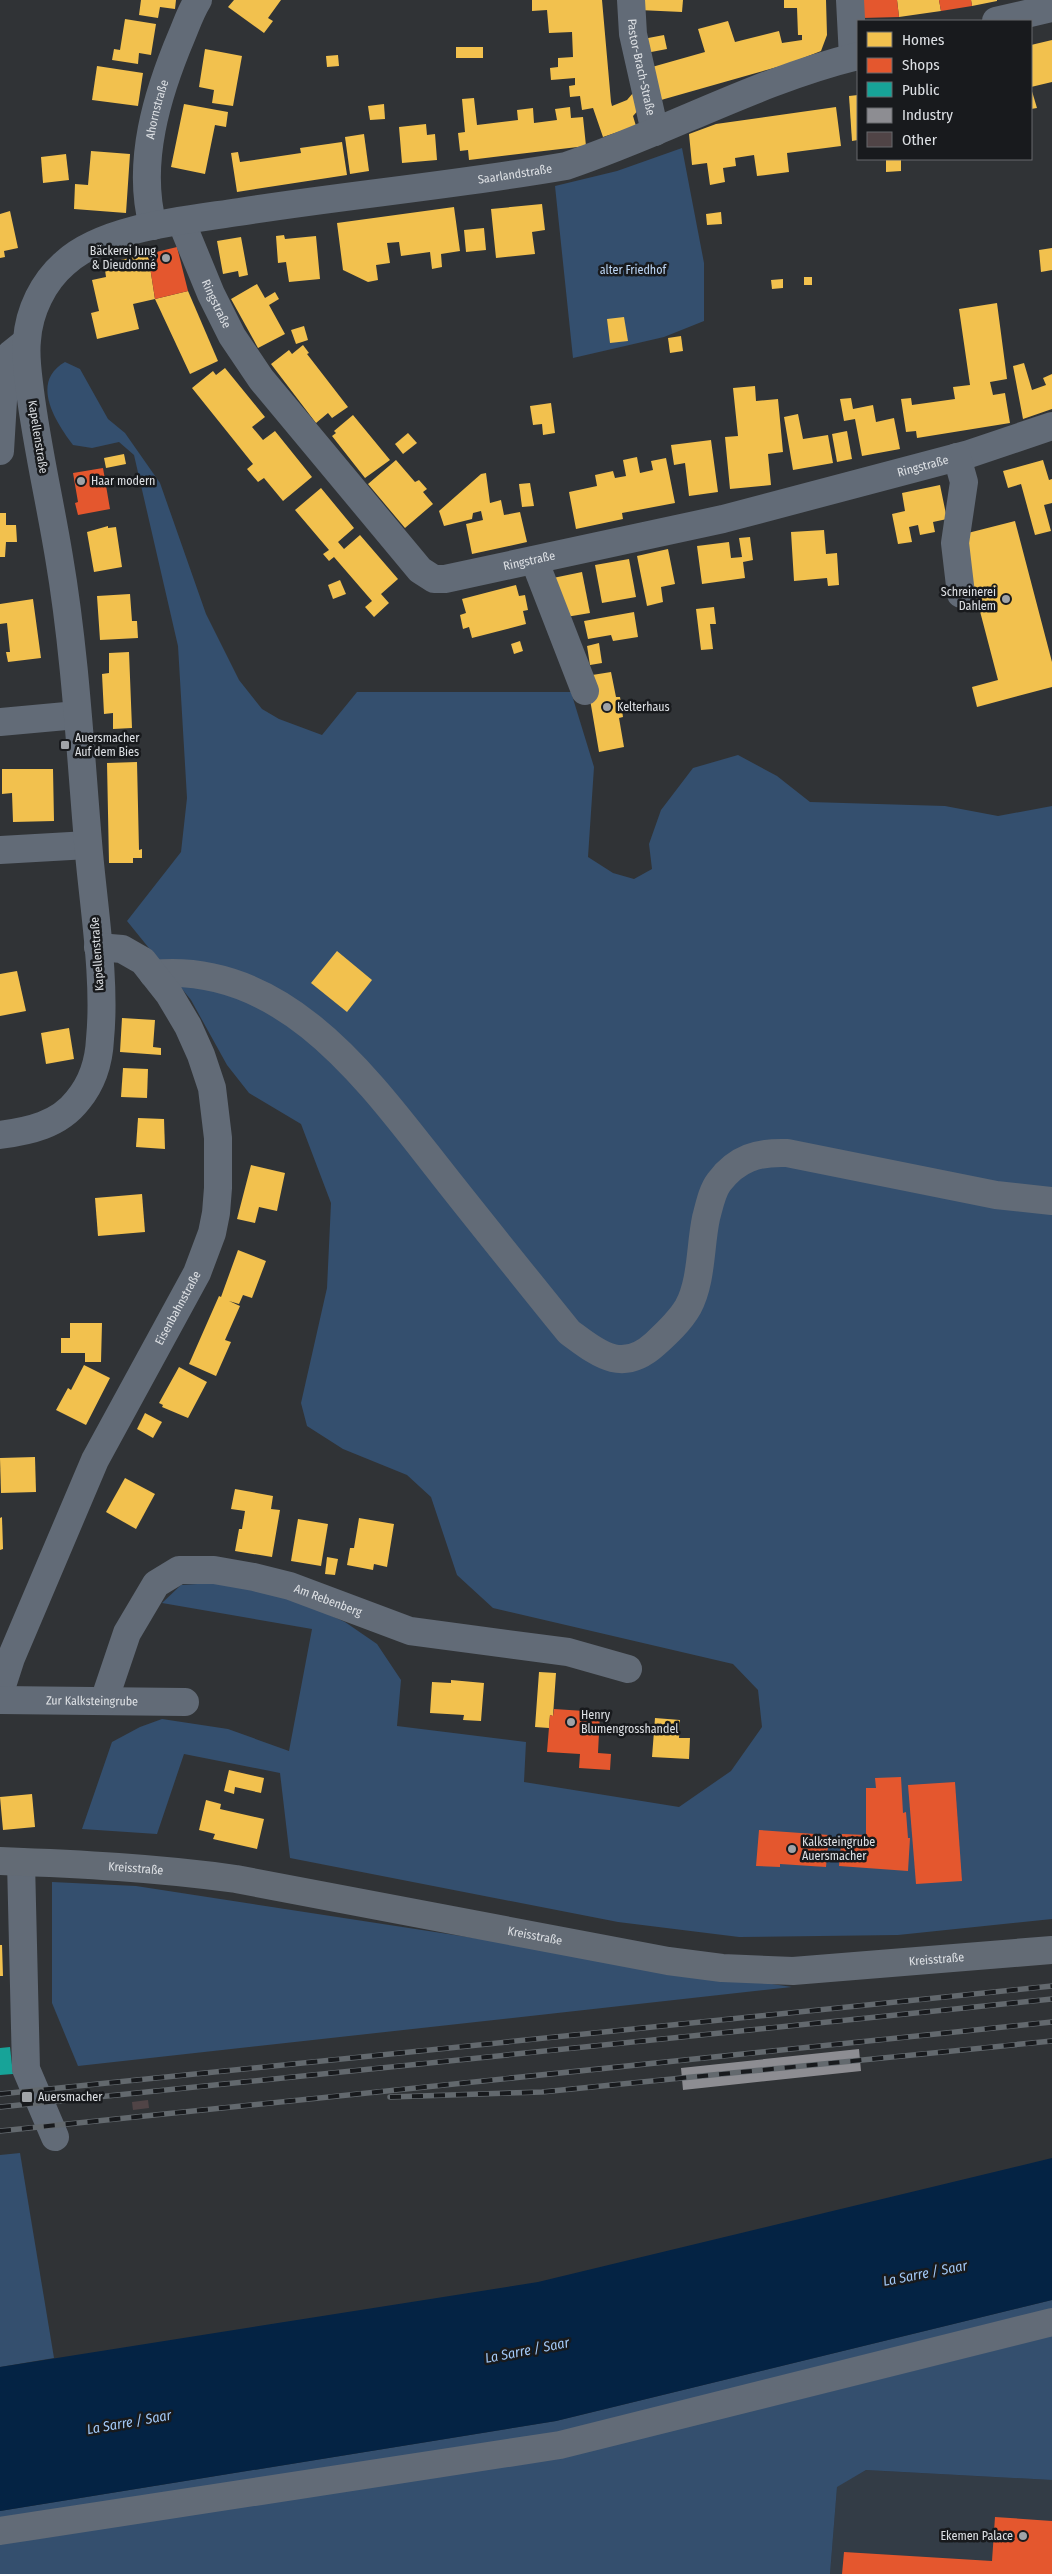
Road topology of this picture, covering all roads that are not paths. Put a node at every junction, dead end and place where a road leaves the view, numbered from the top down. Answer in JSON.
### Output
{"nodes":[{"id":1,"x":198,"y":0,"type":"edge"},
{"id":2,"x":631,"y":0,"type":"edge"},
{"id":3,"x":850,"y":0,"type":"edge"},
{"id":4,"x":1052,"y":8,"type":"edge"},
{"id":5,"x":1000,"y":20,"type":"edge"},
{"id":6,"x":856,"y":56,"type":"edge"},
{"id":7,"x":655,"y":132,"type":"junction"},
{"id":8,"x":182,"y":221,"type":"junction"},
{"id":9,"x":153,"y":226,"type":"junction"},
{"id":10,"x":26,"y":342,"type":"junction"},
{"id":11,"x":1052,"y":426,"type":"edge"},
{"id":12,"x":0,"y":451,"type":"edge"},
{"id":13,"x":957,"y":457,"type":"junction"},
{"id":14,"x":534,"y":562,"type":"junction"},
{"id":15,"x":961,"y":594,"type":"dead end"},
{"id":16,"x":585,"y":691,"type":"dead end"},
{"id":17,"x":77,"y":715,"type":"junction"},
{"id":18,"x":0,"y":722,"type":"edge"},
{"id":19,"x":88,"y":845,"type":"junction"},
{"id":20,"x":0,"y":850,"type":"edge"},
{"id":21,"x":98,"y":947,"type":"junction"},
{"id":22,"x":153,"y":974,"type":"junction"},
{"id":23,"x":0,"y":1135,"type":"edge"},
{"id":24,"x":1052,"y":1201,"type":"edge"},
{"id":25,"x":628,"y":1669,"type":"dead end"},
{"id":26,"x":0,"y":1692,"type":"edge"},
{"id":27,"x":0,"y":1700,"type":"edge"},
{"id":28,"x":104,"y":1701,"type":"junction"},
{"id":29,"x":185,"y":1702,"type":"dead end"},
{"id":30,"x":11,"y":1862,"type":"edge"},
{"id":31,"x":1052,"y":1950,"type":"edge"},
{"id":32,"x":55,"y":2137,"type":"dead end"},
{"id":33,"x":1052,"y":2322,"type":"edge"},
{"id":34,"x":0,"y":2531,"type":"edge"}],
"edges":[{"from":1,"to":9,"type":"street","name":"Ahornstraße"},
{"from":2,"to":7,"type":"street","name":"Pastor-Brach-Straße"},
{"from":3,"to":6,"type":"street"},
{"from":4,"to":5,"type":"street"},
{"from":6,"to":7,"type":"street","name":"Saarlandstraße"},
{"from":7,"to":8,"type":"street","name":"Saarlandstraße"},
{"from":8,"to":9,"type":"street","name":"Saarlandstraße"},
{"from":8,"to":14,"type":"street","name":"Ringstraße"},
{"from":9,"to":10,"type":"street","name":"Kapellenstraße"},
{"from":10,"to":12,"type":"street"},
{"from":10,"to":17,"type":"street","name":"Kapellenstraße"},
{"from":11,"to":13,"type":"street","name":"Ringstraße"},
{"from":13,"to":14,"type":"street","name":"Ringstraße"},
{"from":13,"to":15,"type":"street"},
{"from":14,"to":16,"type":"street"},
{"from":17,"to":18,"type":"street"},
{"from":17,"to":19,"type":"street","name":"Kapellenstraße"},
{"from":19,"to":20,"type":"street"},
{"from":19,"to":21,"type":"street","name":"Kapellenstraße"},
{"from":21,"to":22,"type":"street","name":"Eisenbahnstraße"},
{"from":21,"to":23,"type":"street","name":"Kapellenstraße"},
{"from":22,"to":24,"type":"street"},
{"from":22,"to":26,"type":"street","name":"Eisenbahnstraße"},
{"from":25,"to":28,"type":"street","name":"Am Rebenberg"},
{"from":27,"to":28,"type":"street","name":"Zur Kalksteingrube"},
{"from":28,"to":29,"type":"street","name":"Zur Kalksteingrube"},
{"from":30,"to":31,"type":"main road","name":"Kreisstraße"},
{"from":30,"to":32,"type":"street","name":"Kreisstraße"},
{"from":33,"to":34,"type":"street"}]}
